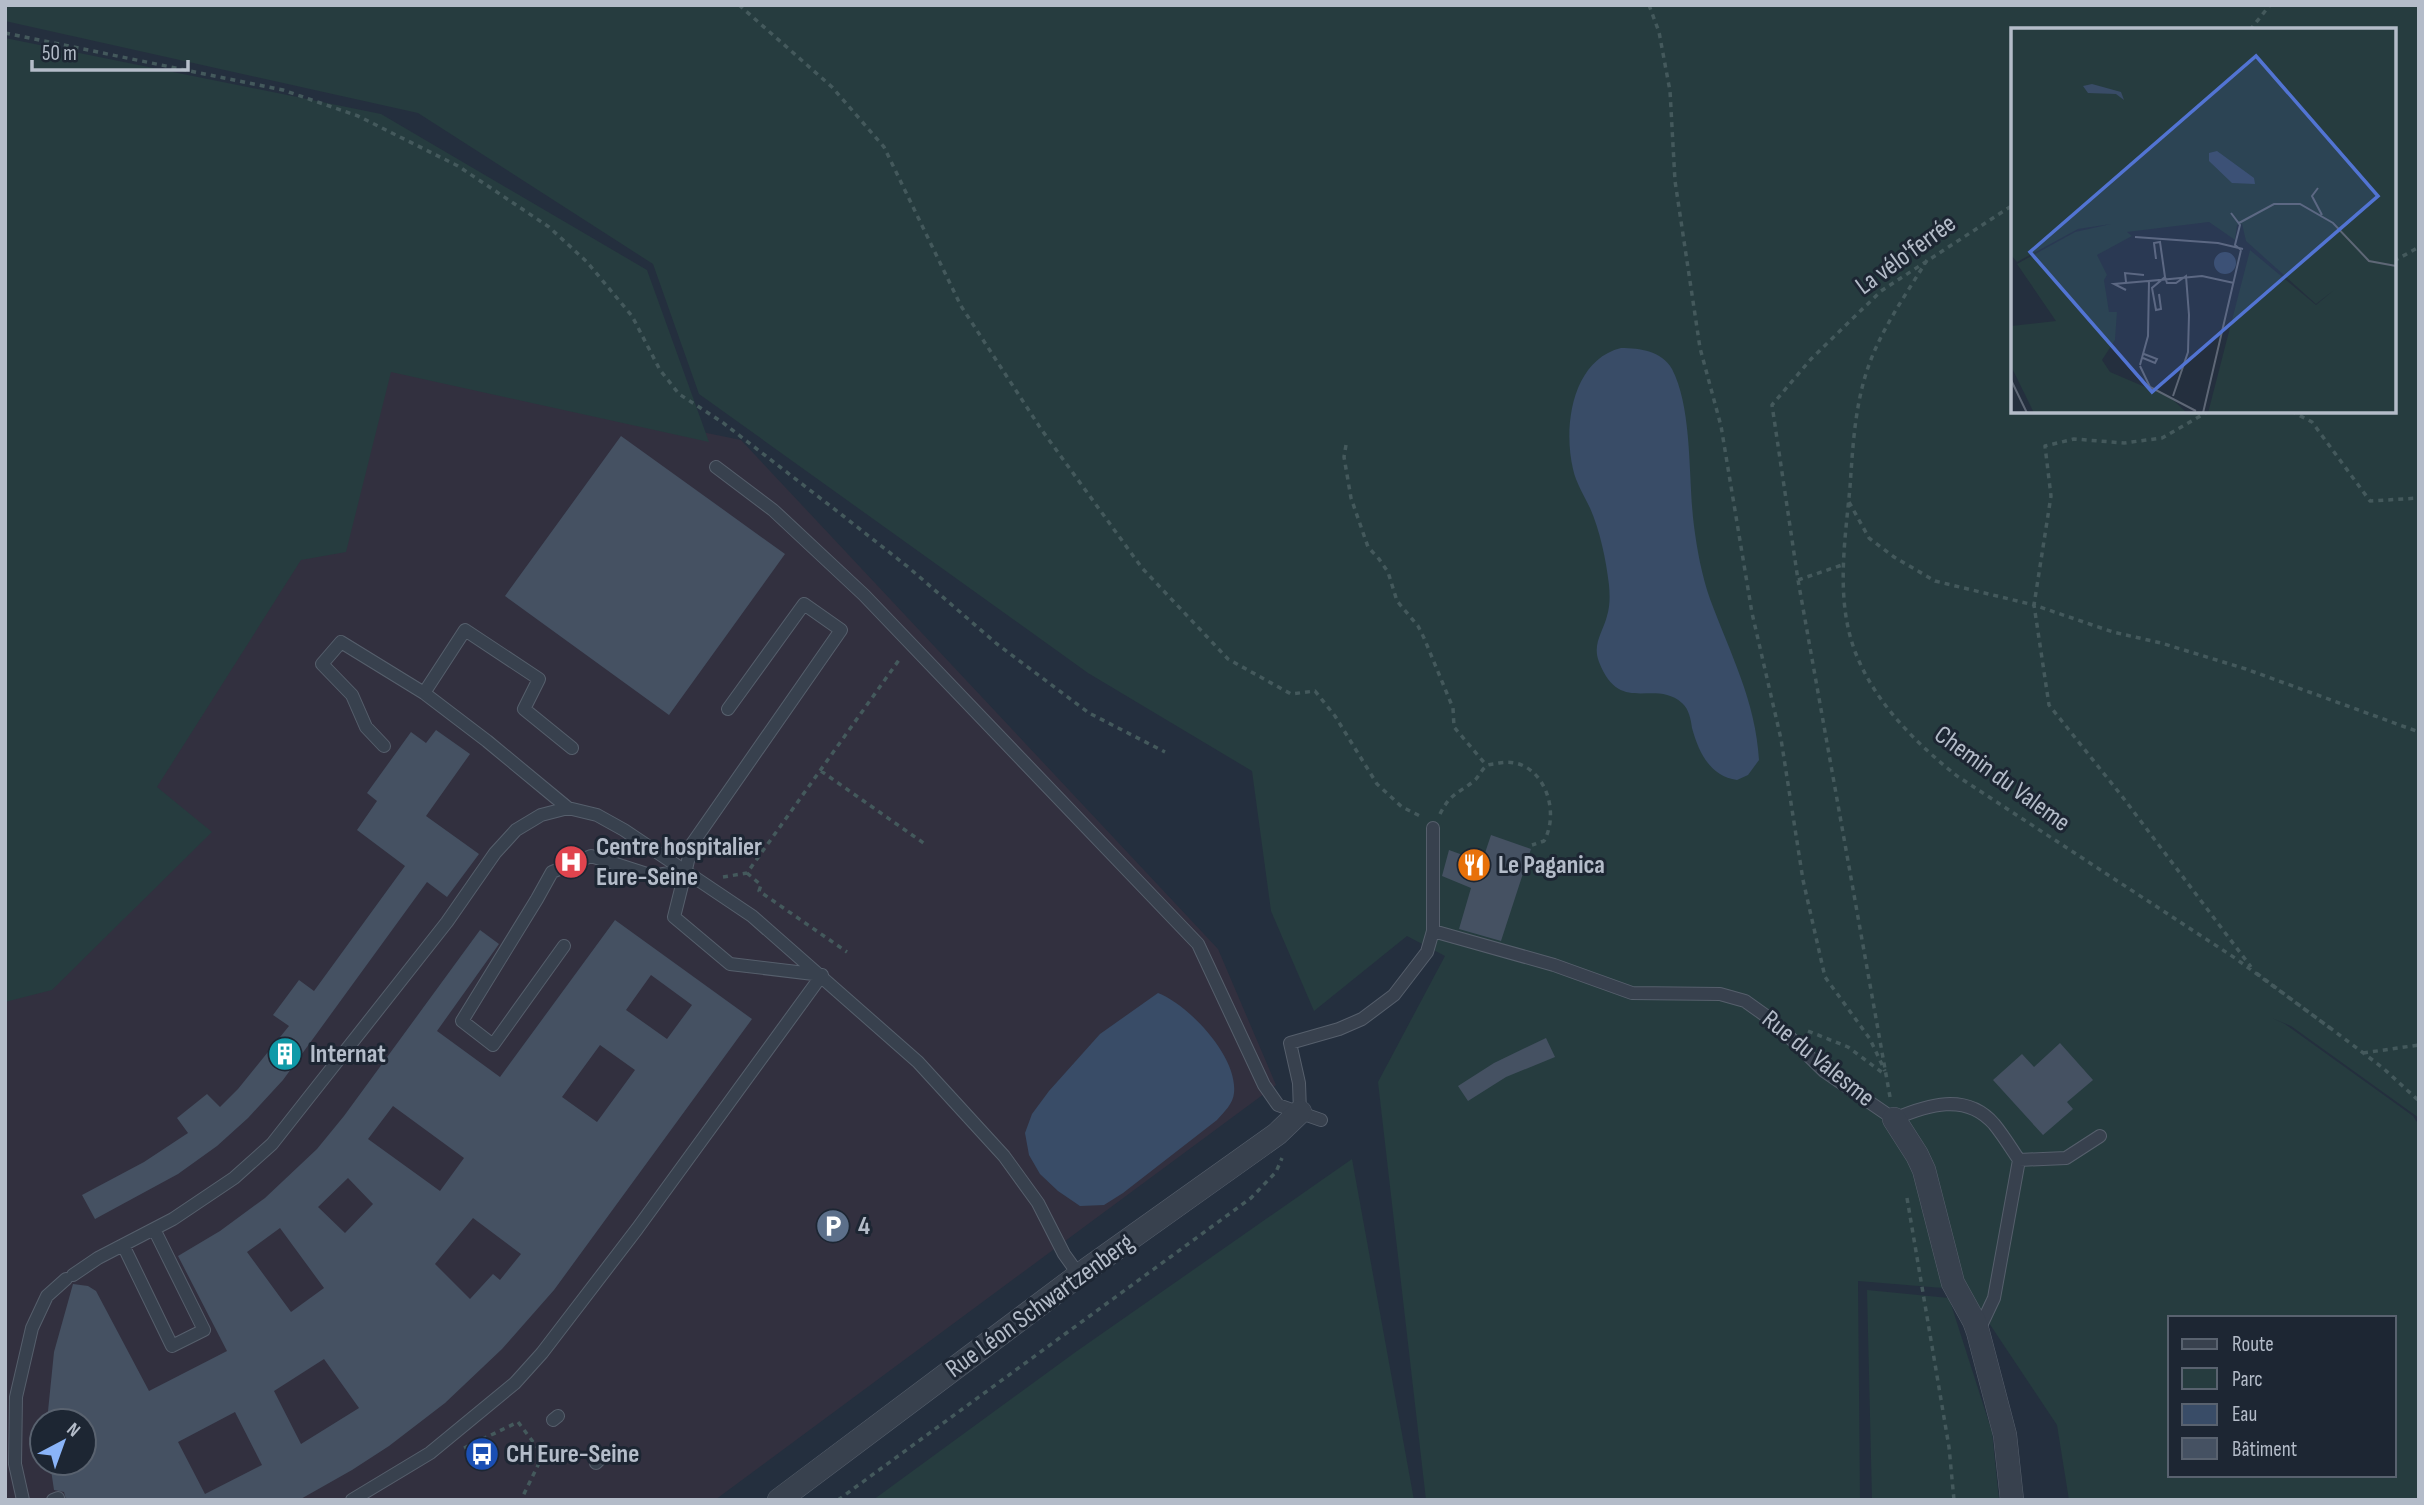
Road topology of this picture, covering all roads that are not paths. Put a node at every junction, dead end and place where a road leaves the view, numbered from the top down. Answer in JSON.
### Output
{"nodes":[{"id":1,"x":716,"y":467,"type":"dead end"},
{"id":2,"x":424,"y":693,"type":"junction"},
{"id":3,"x":728,"y":709,"type":"dead end"},
{"id":4,"x":384,"y":746,"type":"dead end"},
{"id":5,"x":572,"y":748,"type":"dead end"},
{"id":6,"x":568,"y":808,"type":"junction"},
{"id":7,"x":1433,"y":828,"type":"road end"},
{"id":8,"x":686,"y":869,"type":"junction"},
{"id":9,"x":1433,"y":932,"type":"junction"},
{"id":10,"x":564,"y":946,"type":"dead end"},
{"id":11,"x":822,"y":975,"type":"junction"},
{"id":12,"x":1311,"y":1116,"type":"junction"},
{"id":13,"x":1894,"y":1119,"type":"junction"},
{"id":14,"x":2100,"y":1136,"type":"dead end"},
{"id":15,"x":2019,"y":1160,"type":"junction"},
{"id":16,"x":154,"y":1229,"type":"junction"},
{"id":17,"x":123,"y":1245,"type":"junction"},
{"id":18,"x":1079,"y":1275,"type":"junction"},
{"id":19,"x":1978,"y":1332,"type":"junction"},
{"id":20,"x":5,"y":1455,"type":"edge"},
{"id":21,"x":23,"y":1500,"type":"edge"},
{"id":22,"x":352,"y":1500,"type":"edge"},
{"id":23,"x":779,"y":1500,"type":"edge"},
{"id":24,"x":2012,"y":1500,"type":"edge"}],
"edges":[{"from":1,"to":12,"type":"lane"},
{"from":2,"to":4,"type":"lane"},
{"from":2,"to":5,"type":"lane"},
{"from":2,"to":6,"type":"lane"},
{"from":3,"to":8,"type":"lane"},
{"from":6,"to":8,"type":"lane"},
{"from":6,"to":16,"type":"lane"},
{"from":7,"to":9,"type":"lane"},
{"from":8,"to":10,"type":"lane"},
{"from":8,"to":11,"type":"lane"},
{"from":8,"to":11,"type":"lane"},
{"from":9,"to":12,"type":"lane"},
{"from":9,"to":13,"type":"lane","name":"Rue du Valesme"},
{"from":11,"to":18,"type":"lane"},
{"from":11,"to":22,"type":"lane"},
{"from":12,"to":18,"type":"street","name":"Rue Léon Schwartzenberg"},
{"from":13,"to":15,"type":"lane"},
{"from":13,"to":19,"type":"street","name":"Rue du Valesme"},
{"from":14,"to":15,"type":"lane"},
{"from":15,"to":19,"type":"lane"},
{"from":16,"to":17,"type":"lane"},
{"from":16,"to":17,"type":"lane"},
{"from":17,"to":21,"type":"lane"},
{"from":18,"to":23,"type":"street","name":"Rue Léon Schwartzenberg"},
{"from":19,"to":24,"type":"street","name":"Rue du Valesme"},
{"from":20,"to":21,"type":"lane"}]}
